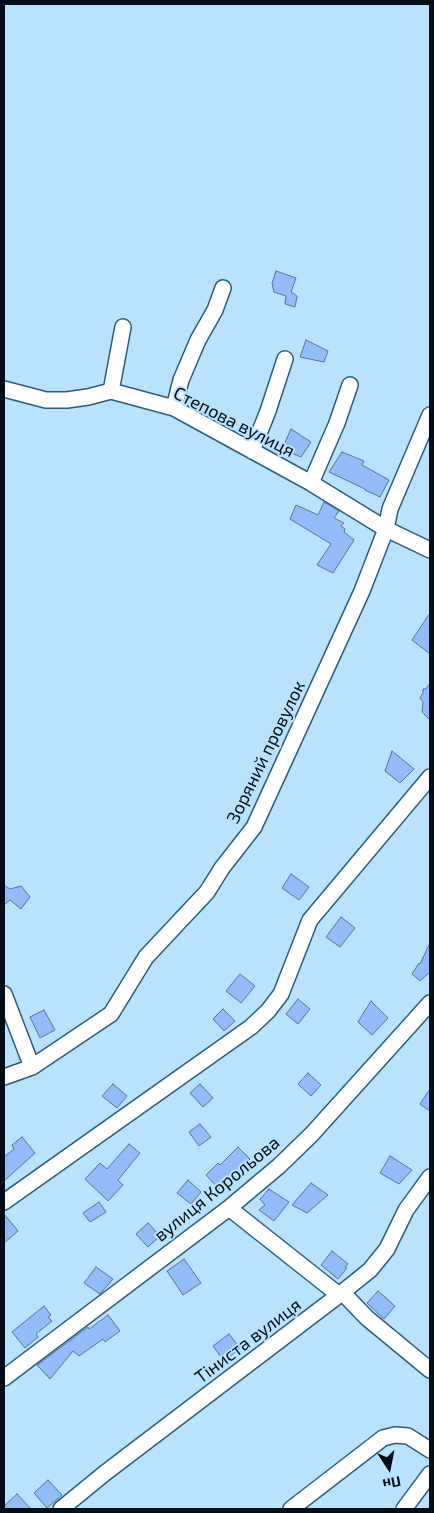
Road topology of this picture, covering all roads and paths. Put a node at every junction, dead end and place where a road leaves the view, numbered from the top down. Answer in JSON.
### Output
{"nodes":[{"id":1,"x":223,"y":288,"type":"dead end"},
{"id":2,"x":123,"y":327,"type":"dead end"},
{"id":3,"x":285,"y":359,"type":"dead end"},
{"id":4,"x":350,"y":385,"type":"dead end"},
{"id":5,"x":4,"y":389,"type":"edge"},
{"id":6,"x":111,"y":391,"type":"junction"},
{"id":7,"x":174,"y":408,"type":"junction"},
{"id":8,"x":430,"y":415,"type":"edge"},
{"id":9,"x":252,"y":451,"type":"junction"},
{"id":10,"x":311,"y":483,"type":"junction"},
{"id":11,"x":386,"y":529,"type":"junction"},
{"id":12,"x":430,"y":550,"type":"edge"},
{"id":13,"x":430,"y":777,"type":"edge"},
{"id":14,"x":4,"y":994,"type":"edge"},
{"id":15,"x":430,"y":1003,"type":"edge"},
{"id":16,"x":32,"y":1067,"type":"junction"},
{"id":17,"x":4,"y":1077,"type":"edge"},
{"id":18,"x":430,"y":1177,"type":"edge"},
{"id":19,"x":4,"y":1202,"type":"edge"},
{"id":20,"x":229,"y":1208,"type":"junction"},
{"id":21,"x":340,"y":1294,"type":"junction"},
{"id":22,"x":430,"y":1370,"type":"edge"},
{"id":23,"x":4,"y":1378,"type":"edge"},
{"id":24,"x":430,"y":1450,"type":"edge"},
{"id":25,"x":430,"y":1474,"type":"edge"},
{"id":26,"x":425,"y":1490,"type":"edge"},
{"id":27,"x":61,"y":1509,"type":"edge"},
{"id":28,"x":290,"y":1509,"type":"edge"},
{"id":29,"x":404,"y":1509,"type":"edge"}],
"edges":[{"from":1,"to":7,"type":"street"},
{"from":2,"to":6,"type":"street"},
{"from":3,"to":9,"type":"street"},
{"from":4,"to":10,"type":"street"},
{"from":5,"to":6,"type":"street","name":"Степова вулиця"},
{"from":6,"to":7,"type":"street","name":"Степова вулиця"},
{"from":7,"to":9,"type":"street","name":"Степова вулиця"},
{"from":8,"to":11,"type":"street","name":"Зоряний провулок"},
{"from":9,"to":10,"type":"street","name":"Степова вулиця"},
{"from":10,"to":11,"type":"street","name":"Степова вулиця"},
{"from":11,"to":12,"type":"street","name":"Степова вулиця"},
{"from":11,"to":16,"type":"street","name":"Зоряний провулок"},
{"from":13,"to":19,"type":"street"},
{"from":14,"to":16,"type":"street"},
{"from":15,"to":20,"type":"street","name":"вулиця Корольова"},
{"from":16,"to":17,"type":"street","name":"Зоряний провулок"},
{"from":18,"to":21,"type":"street","name":"Тіниста вулиця"},
{"from":20,"to":21,"type":"street"},
{"from":20,"to":23,"type":"street","name":"вулиця Корольова"},
{"from":21,"to":22,"type":"street"},
{"from":21,"to":27,"type":"street","name":"Тіниста вулиця"},
{"from":24,"to":28,"type":"street"},
{"from":25,"to":26,"type":"street"},
{"from":26,"to":29,"type":"street"}]}
